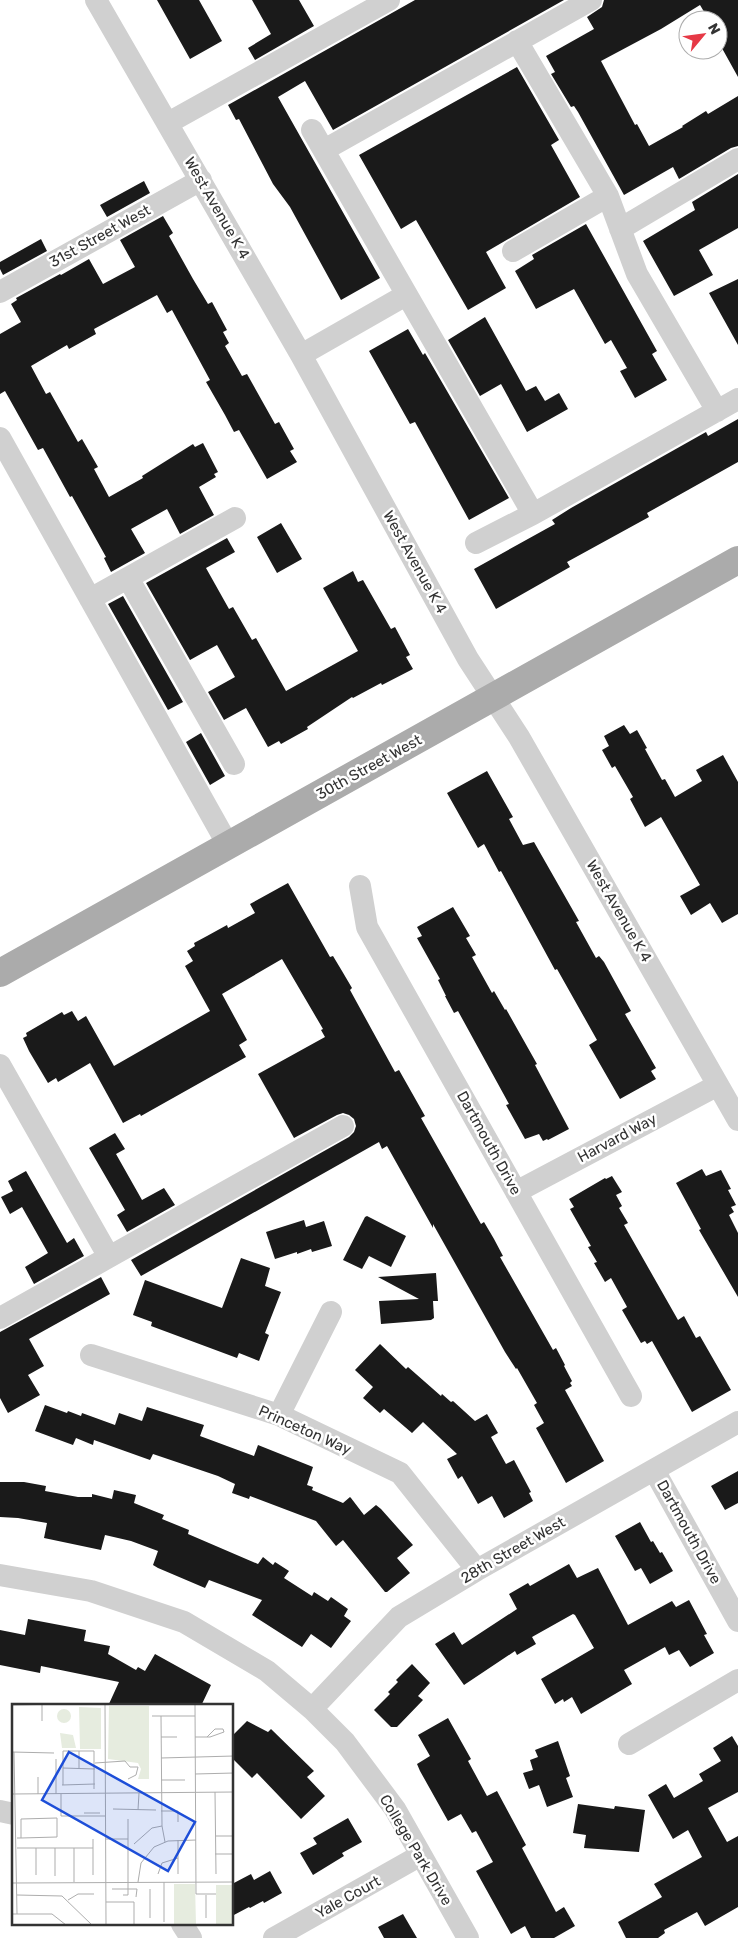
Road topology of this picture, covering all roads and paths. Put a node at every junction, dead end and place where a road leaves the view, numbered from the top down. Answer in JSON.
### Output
{"nodes":[{"id":1,"x":96,"y":0,"type":"edge"},
{"id":2,"x":389,"y":0,"type":"edge"},
{"id":3,"x":591,"y":0,"type":"edge"},
{"id":4,"x":517,"y":41,"type":"junction"},
{"id":5,"x":168,"y":123,"type":"junction"},
{"id":6,"x":312,"y":130,"type":"dead end"},
{"id":7,"x":324,"y":150,"type":"junction"},
{"id":8,"x":738,"y":159,"type":"edge"},
{"id":9,"x":201,"y":180,"type":"junction"},
{"id":10,"x":608,"y":196,"type":"junction"},
{"id":11,"x":620,"y":229,"type":"junction"},
{"id":12,"x":513,"y":252,"type":"dead end"},
{"id":13,"x":0,"y":292,"type":"edge"},
{"id":14,"x":406,"y":295,"type":"junction"},
{"id":15,"x":301,"y":355,"type":"junction"},
{"id":16,"x":738,"y":399,"type":"edge"},
{"id":17,"x":716,"y":411,"type":"junction"},
{"id":18,"x":0,"y":438,"type":"edge"},
{"id":19,"x":533,"y":514,"type":"junction"},
{"id":20,"x":235,"y":518,"type":"dead end"},
{"id":21,"x":476,"y":543,"type":"dead end"},
{"id":22,"x":738,"y":560,"type":"edge"},
{"id":23,"x":128,"y":578,"type":"junction"},
{"id":24,"x":90,"y":599,"type":"junction"},
{"id":25,"x":494,"y":698,"type":"junction"},
{"id":26,"x":234,"y":764,"type":"dead end"},
{"id":27,"x":228,"y":844,"type":"junction"},
{"id":28,"x":360,"y":886,"type":"dead end"},
{"id":29,"x":0,"y":973,"type":"edge"},
{"id":30,"x":0,"y":1065,"type":"edge"},
{"id":31,"x":718,"y":1085,"type":"junction"},
{"id":32,"x":738,"y":1120,"type":"edge"},
{"id":33,"x":343,"y":1126,"type":"dead end"},
{"id":34,"x":516,"y":1192,"type":"junction"},
{"id":35,"x":109,"y":1257,"type":"junction"},
{"id":36,"x":331,"y":1312,"type":"dead end"},
{"id":37,"x":0,"y":1318,"type":"edge"},
{"id":38,"x":91,"y":1354,"type":"dead end"},
{"id":39,"x":631,"y":1396,"type":"dead end"},
{"id":40,"x":279,"y":1415,"type":"junction"},
{"id":41,"x":738,"y":1422,"type":"edge"},
{"id":42,"x":654,"y":1470,"type":"junction"},
{"id":43,"x":477,"y":1570,"type":"junction"},
{"id":44,"x":0,"y":1575,"type":"edge"},
{"id":45,"x":738,"y":1621,"type":"edge"},
{"id":46,"x":738,"y":1680,"type":"edge"},
{"id":47,"x":312,"y":1709,"type":"junction"},
{"id":48,"x":629,"y":1744,"type":"dead end"},
{"id":49,"x":421,"y":1855,"type":"junction"},
{"id":50,"x":183,"y":1926,"type":"edge"},
{"id":51,"x":191,"y":1938,"type":"edge"},
{"id":52,"x":274,"y":1938,"type":"edge"},
{"id":53,"x":468,"y":1938,"type":"edge"}],
"edges":[{"from":1,"to":5,"type":"street","name":"West Avenue K 4"},
{"from":2,"to":5,"type":"street"},
{"from":3,"to":4,"type":"street"},
{"from":4,"to":7,"type":"street"},
{"from":4,"to":10,"type":"street"},
{"from":5,"to":9,"type":"street","name":"West Avenue K 4"},
{"from":6,"to":7,"type":"street"},
{"from":7,"to":14,"type":"street"},
{"from":8,"to":11,"type":"street"},
{"from":9,"to":13,"type":"street","name":"31st Street West"},
{"from":9,"to":15,"type":"street","name":"West Avenue K 4"},
{"from":10,"to":11,"type":"street"},
{"from":10,"to":12,"type":"street"},
{"from":11,"to":17,"type":"street"},
{"from":14,"to":15,"type":"street"},
{"from":14,"to":19,"type":"street"},
{"from":15,"to":25,"type":"street","name":"West Avenue K 4"},
{"from":16,"to":17,"type":"street"},
{"from":17,"to":19,"type":"street"},
{"from":18,"to":24,"type":"street"},
{"from":19,"to":21,"type":"street"},
{"from":20,"to":23,"type":"street"},
{"from":22,"to":25,"type":"main road","name":"30th Street West"},
{"from":23,"to":24,"type":"street"},
{"from":23,"to":26,"type":"street"},
{"from":24,"to":27,"type":"street"},
{"from":25,"to":27,"type":"main road","name":"30th Street West"},
{"from":25,"to":31,"type":"street","name":"West Avenue K 4"},
{"from":27,"to":29,"type":"main road","name":"30th Street West"},
{"from":28,"to":34,"type":"street","name":"Dartmouth Drive"},
{"from":30,"to":35,"type":"street"},
{"from":31,"to":32,"type":"street","name":"West Avenue K 4"},
{"from":31,"to":34,"type":"street","name":"Harvard Way"},
{"from":33,"to":35,"type":"street"},
{"from":34,"to":39,"type":"street","name":"Dartmouth Drive"},
{"from":35,"to":37,"type":"street"},
{"from":36,"to":40,"type":"street"},
{"from":38,"to":40,"type":"street","name":"Princeton Way"},
{"from":40,"to":43,"type":"street","name":"Princeton Way"},
{"from":41,"to":42,"type":"street","name":"28th Street West"},
{"from":42,"to":43,"type":"street","name":"28th Street West"},
{"from":42,"to":45,"type":"street","name":"Dartmouth Drive"},
{"from":43,"to":47,"type":"street","name":"28th Street West"},
{"from":44,"to":47,"type":"street","name":"College Park Drive"},
{"from":46,"to":48,"type":"street"},
{"from":47,"to":49,"type":"street","name":"College Park Drive"},
{"from":49,"to":52,"type":"street","name":"Yale Court"},
{"from":49,"to":53,"type":"street","name":"College Park Drive"},
{"from":50,"to":51,"type":"street"}]}
